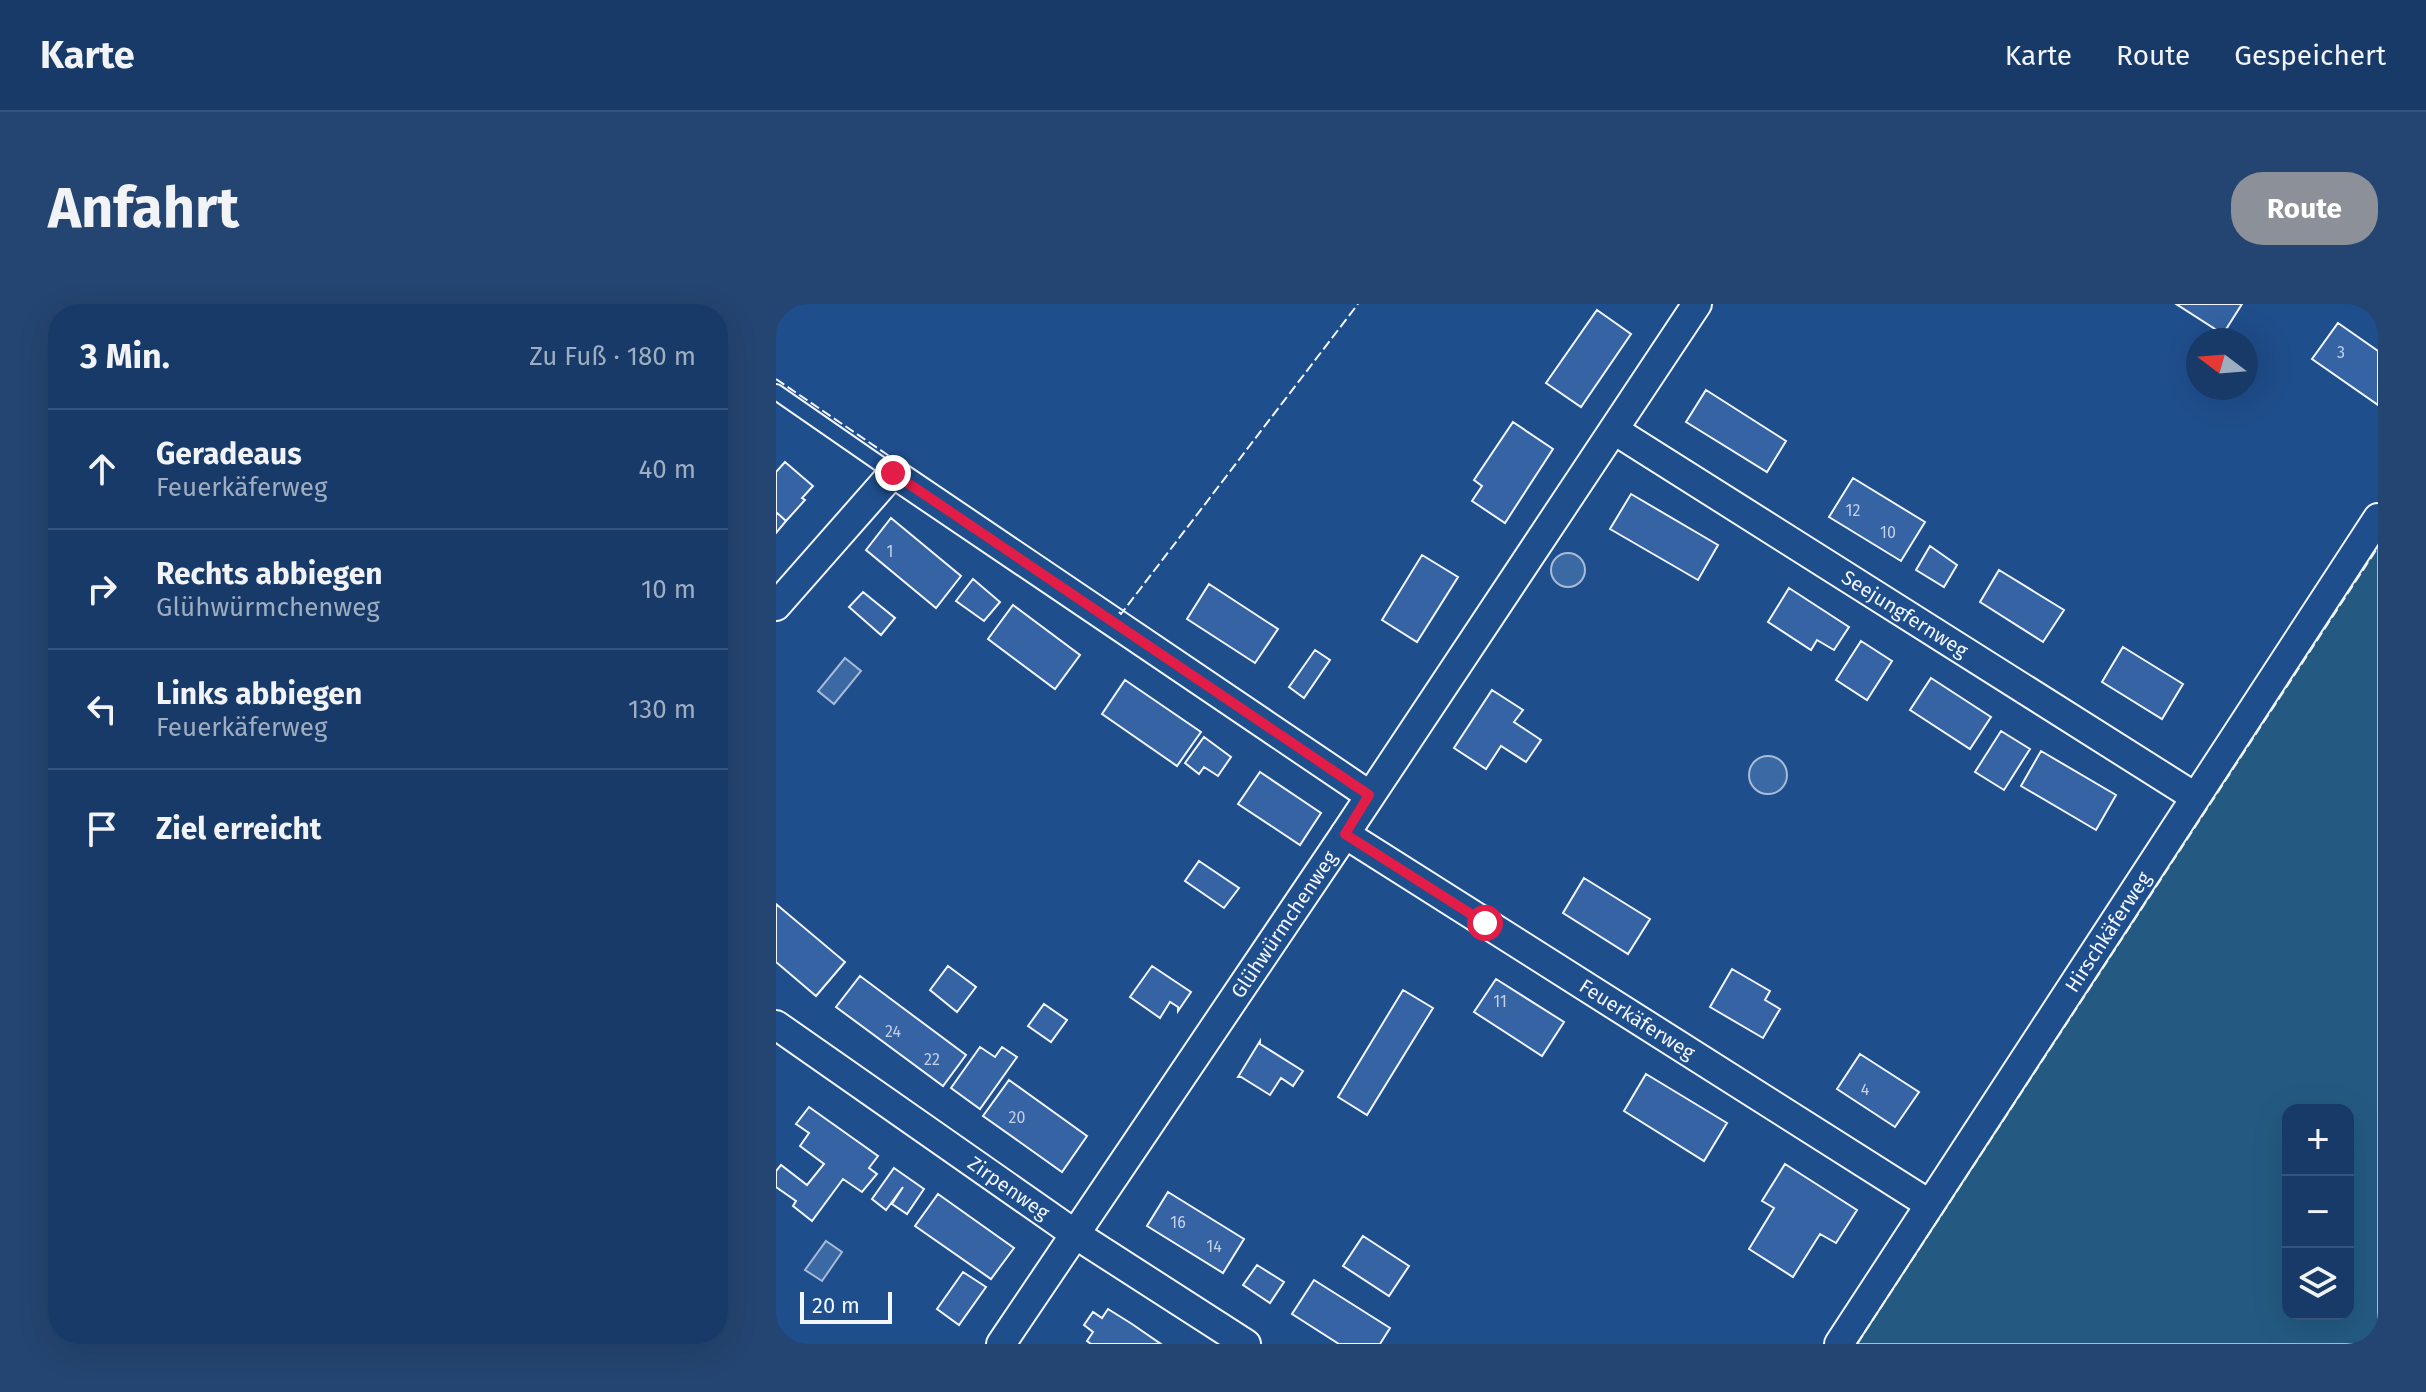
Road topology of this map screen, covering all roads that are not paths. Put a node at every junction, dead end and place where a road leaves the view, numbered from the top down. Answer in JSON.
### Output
{"nodes":[{"id":1,"x":1697,"y":304,"type":"edge"},
{"id":2,"x":776,"y":392,"type":"edge"},
{"id":3,"x":1614,"y":430,"type":"junction"},
{"id":4,"x":893,"y":473,"type":"junction"},
{"id":5,"x":2378,"y":518,"type":"edge"},
{"id":6,"x":776,"y":606,"type":"edge"},
{"id":7,"x":1369,"y":795,"type":"junction"},
{"id":8,"x":2195,"y":797,"type":"junction"},
{"id":9,"x":1345,"y":834,"type":"junction"},
{"id":10,"x":776,"y":1025,"type":"edge"},
{"id":11,"x":1929,"y":1204,"type":"junction"},
{"id":12,"x":1075,"y":1234,"type":"junction"},
{"id":13,"x":1001,"y":1344,"type":"edge"},
{"id":14,"x":1246,"y":1344,"type":"edge"},
{"id":15,"x":1839,"y":1344,"type":"edge"}],
"edges":[{"from":1,"to":3,"type":"street","name":"Glühwürmchenweg"},
{"from":2,"to":4,"type":"lane"},
{"from":3,"to":7,"type":"street","name":"Glühwürmchenweg"},
{"from":3,"to":8,"type":"street","name":"Seejungfernweg"},
{"from":4,"to":6,"type":"street"},
{"from":4,"to":7,"type":"street"},
{"from":5,"to":8,"type":"street","name":"Hirschkäferweg"},
{"from":7,"to":9,"type":"street","name":"Glühwürmchenweg"},
{"from":8,"to":11,"type":"street","name":"Hirschkäferweg"},
{"from":9,"to":11,"type":"street","name":"Feuerkäferweg"},
{"from":9,"to":12,"type":"street","name":"Glühwürmchenweg"},
{"from":10,"to":12,"type":"street","name":"Zirpenweg"},
{"from":11,"to":15,"type":"street","name":"Hirschkäferweg"},
{"from":12,"to":13,"type":"street","name":"Glühwürmchenweg"},
{"from":12,"to":14,"type":"street","name":"Zirpenweg"}]}
